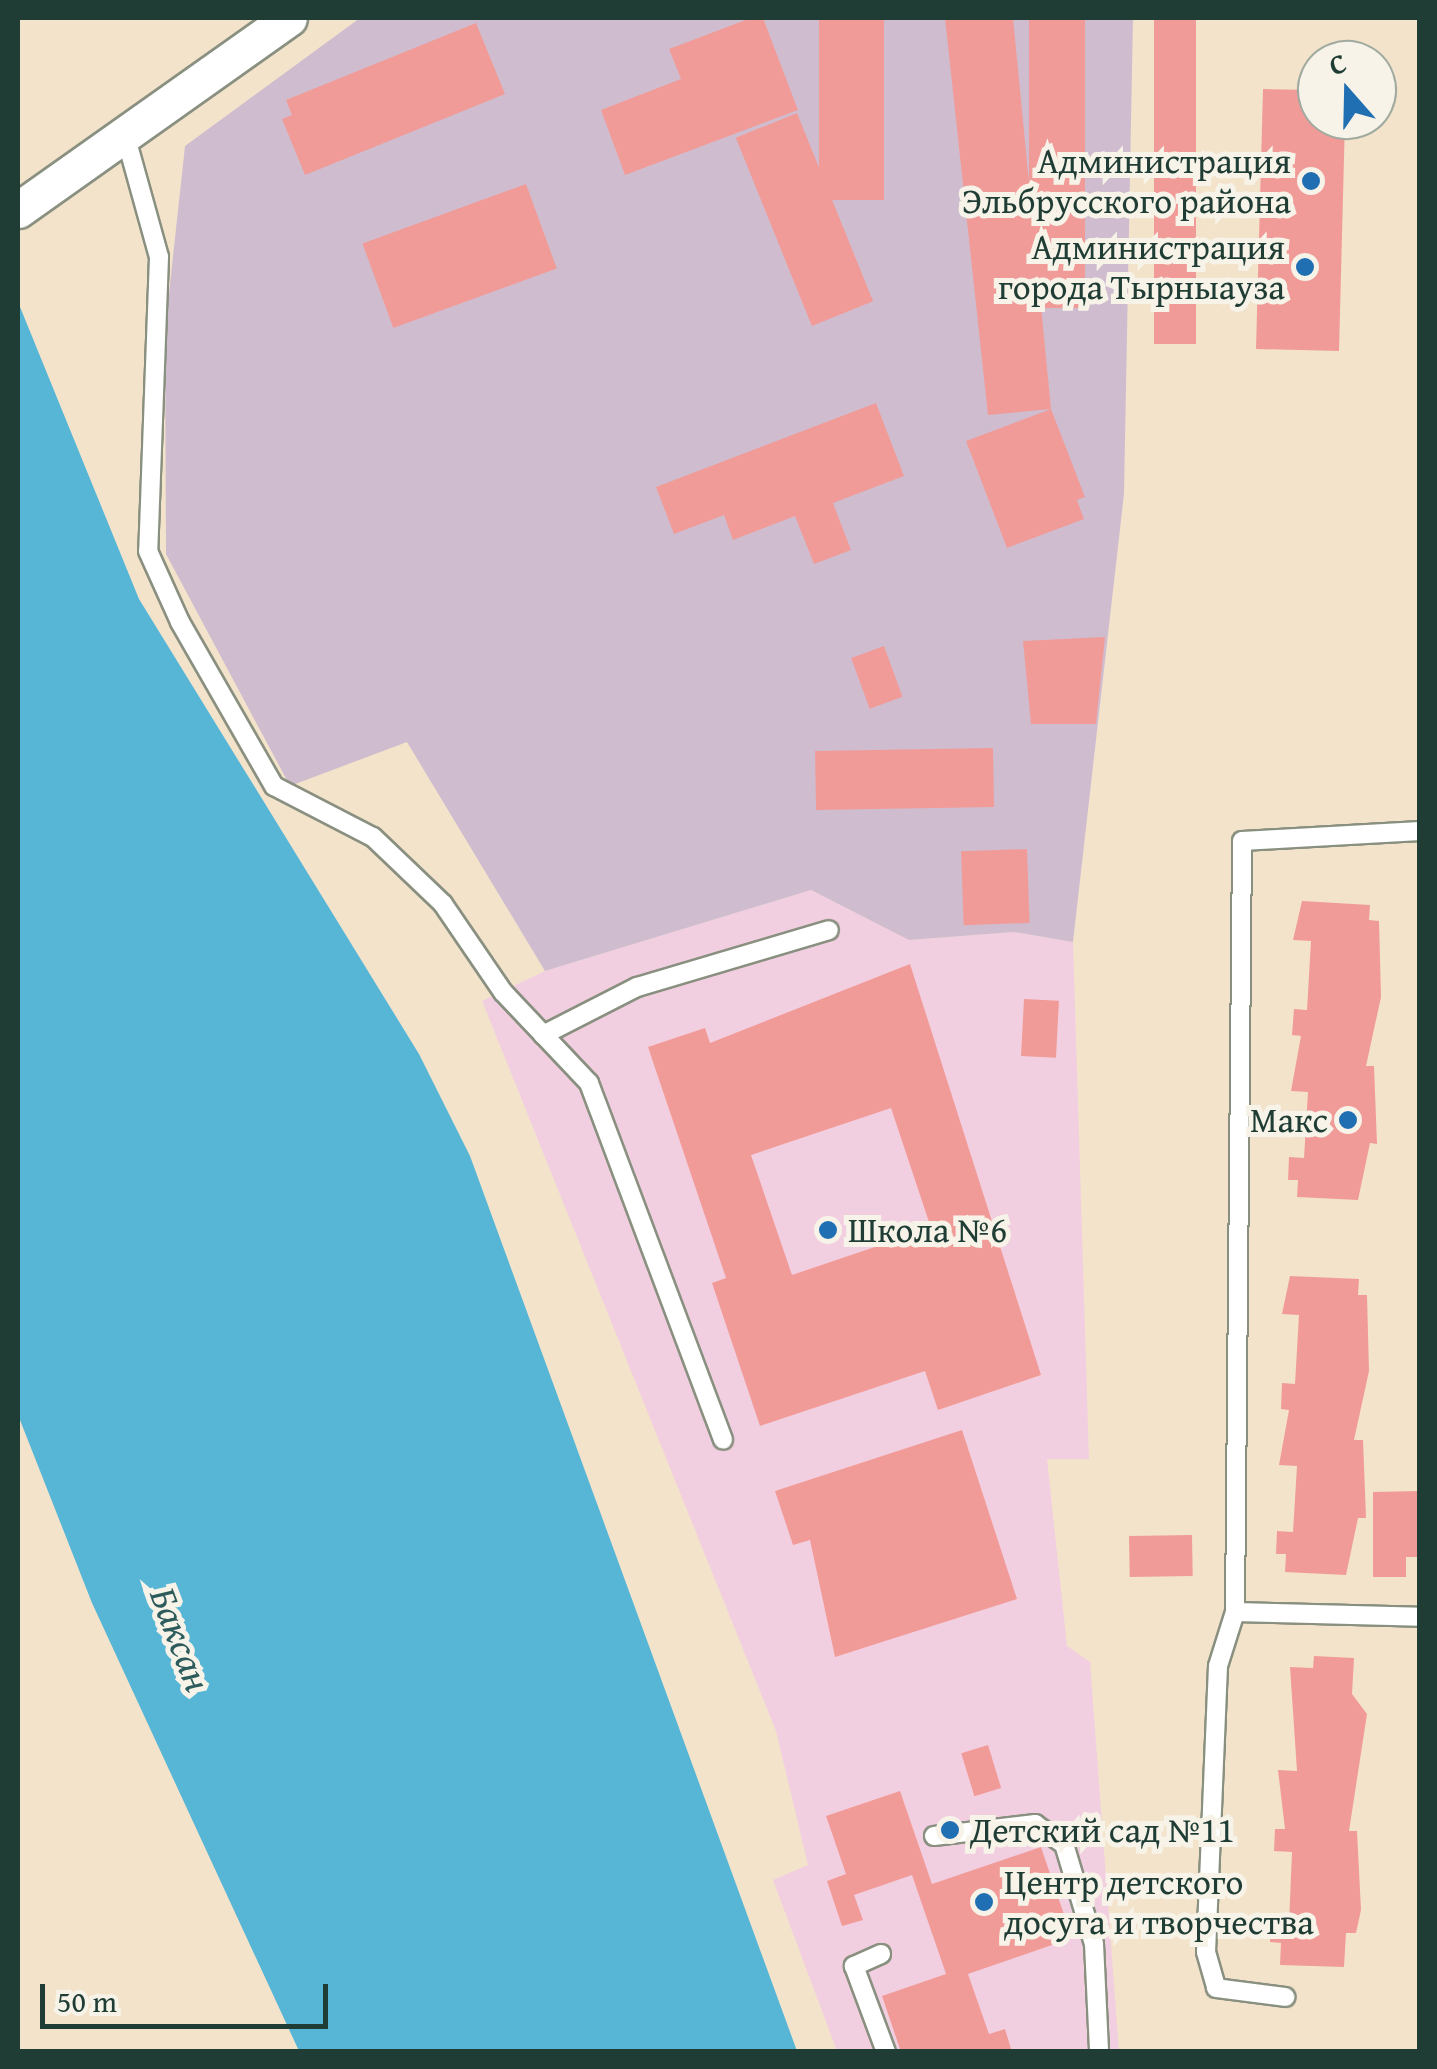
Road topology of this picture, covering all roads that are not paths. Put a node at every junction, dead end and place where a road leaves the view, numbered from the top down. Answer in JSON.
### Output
{"nodes":[{"id":1,"x":289,"y":18,"type":"edge"},
{"id":2,"x":126,"y":138,"type":"junction"},
{"id":3,"x":18,"y":210,"type":"edge"},
{"id":4,"x":1420,"y":831,"type":"edge"},
{"id":5,"x":829,"y":930,"type":"dead end"},
{"id":6,"x":543,"y":1035,"type":"junction"},
{"id":7,"x":724,"y":1440,"type":"dead end"},
{"id":8,"x":1234,"y":1612,"type":"junction"},
{"id":9,"x":1420,"y":1617,"type":"edge"},
{"id":10,"x":934,"y":1836,"type":"dead end"},
{"id":11,"x":881,"y":1954,"type":"dead end"},
{"id":12,"x":1285,"y":1996,"type":"dead end"},
{"id":13,"x":886,"y":2052,"type":"edge"},
{"id":14,"x":1100,"y":2052,"type":"edge"}],
"edges":[{"from":1,"to":2,"type":"street"},
{"from":2,"to":3,"type":"street"},
{"from":2,"to":6,"type":"lane"},
{"from":4,"to":8,"type":"lane"},
{"from":5,"to":6,"type":"lane"},
{"from":6,"to":7,"type":"lane"},
{"from":8,"to":9,"type":"lane"},
{"from":8,"to":12,"type":"lane"},
{"from":10,"to":14,"type":"lane"},
{"from":11,"to":13,"type":"lane"}]}
